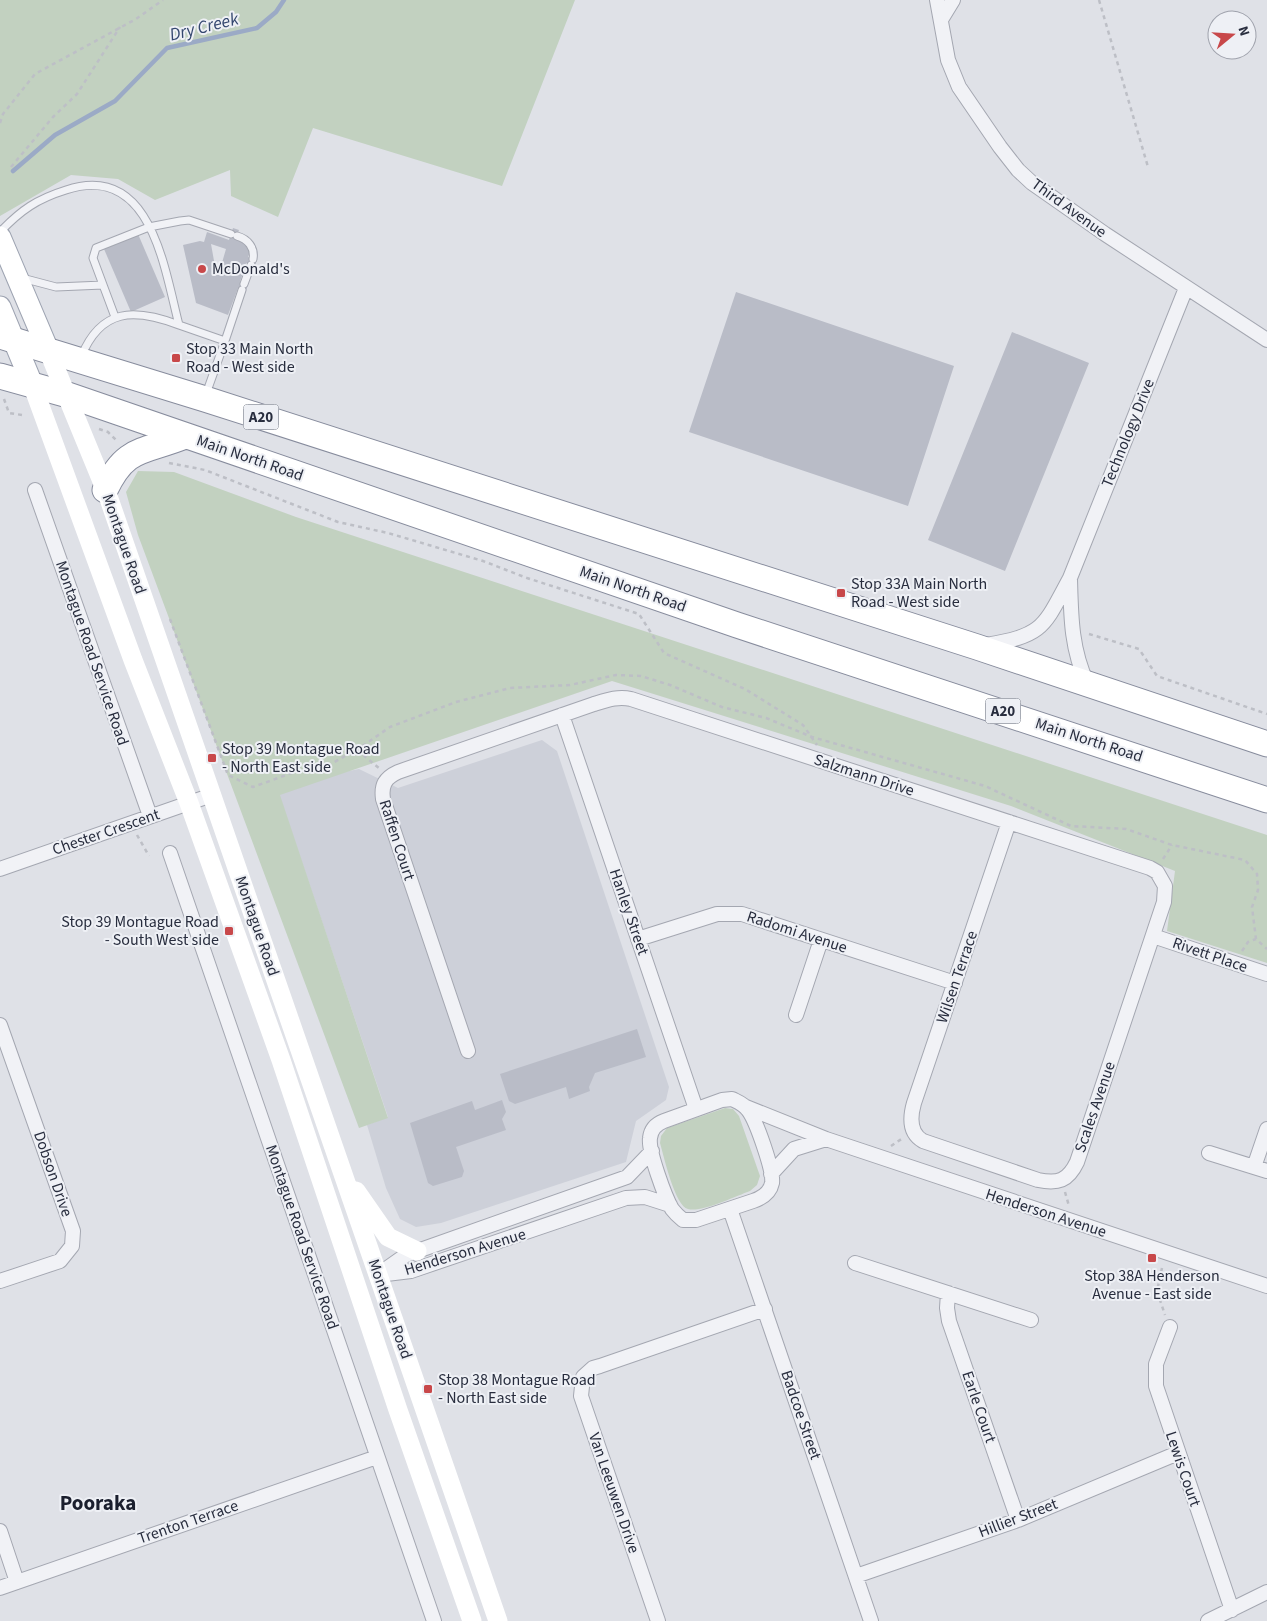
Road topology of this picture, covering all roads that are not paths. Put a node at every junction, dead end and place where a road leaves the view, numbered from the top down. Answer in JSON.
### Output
{"nodes":[{"id":1,"x":937,"y":0,"type":"edge"},
{"id":2,"x":953,"y":0,"type":"edge"},
{"id":3,"x":942,"y":18,"type":"junction"},
{"id":4,"x":149,"y":228,"type":"junction"},
{"id":5,"x":0,"y":232,"type":"edge"},
{"id":6,"x":0,"y":237,"type":"edge"},
{"id":7,"x":17,"y":276,"type":"junction"},
{"id":8,"x":103,"y":286,"type":"junction"},
{"id":9,"x":1186,"y":288,"type":"junction"},
{"id":10,"x":0,"y":307,"type":"edge"},
{"id":11,"x":115,"y":317,"type":"junction"},
{"id":12,"x":179,"y":325,"type":"junction"},
{"id":13,"x":8,"y":339,"type":"edge"},
{"id":14,"x":1267,"y":340,"type":"edge"},
{"id":15,"x":225,"y":341,"type":"junction"},
{"id":16,"x":48,"y":350,"type":"junction"},
{"id":17,"x":80,"y":360,"type":"junction"},
{"id":18,"x":32,"y":384,"type":"junction"},
{"id":19,"x":2,"y":386,"type":"edge"},
{"id":20,"x":68,"y":395,"type":"junction"},
{"id":21,"x":204,"y":399,"type":"junction"},
{"id":22,"x":185,"y":436,"type":"junction"},
{"id":23,"x":35,"y":490,"type":"dead end"},
{"id":24,"x":105,"y":490,"type":"junction"},
{"id":25,"x":1070,"y":578,"type":"junction"},
{"id":26,"x":977,"y":647,"type":"junction"},
{"id":27,"x":1087,"y":683,"type":"junction"},
{"id":28,"x":562,"y":715,"type":"junction"},
{"id":29,"x":1267,"y":744,"type":"edge"},
{"id":30,"x":212,"y":795,"type":"junction"},
{"id":31,"x":1267,"y":800,"type":"edge"},
{"id":32,"x":189,"y":803,"type":"junction"},
{"id":33,"x":150,"y":816,"type":"junction"},
{"id":34,"x":1009,"y":822,"type":"junction"},
{"id":35,"x":170,"y":853,"type":"dead end"},
{"id":36,"x":0,"y":869,"type":"edge"},
{"id":37,"x":1161,"y":878,"type":"joint"},
{"id":38,"x":1153,"y":936,"type":"junction"},
{"id":39,"x":638,"y":939,"type":"junction"},
{"id":40,"x":821,"y":940,"type":"junction"},
{"id":41,"x":1267,"y":974,"type":"edge"},
{"id":42,"x":955,"y":983,"type":"junction"},
{"id":43,"x":796,"y":1016,"type":"dead end"},
{"id":44,"x":0,"y":1026,"type":"edge"},
{"id":45,"x":468,"y":1051,"type":"dead end"},
{"id":46,"x":5,"y":1054,"type":"edge"},
{"id":47,"x":746,"y":1107,"type":"junction"},
{"id":48,"x":696,"y":1109,"type":"junction"},
{"id":49,"x":1267,"y":1129,"type":"edge"},
{"id":50,"x":910,"y":1134,"type":"joint"},
{"id":51,"x":826,"y":1139,"type":"junction"},
{"id":52,"x":652,"y":1151,"type":"junction"},
{"id":53,"x":1209,"y":1153,"type":"dead end"},
{"id":54,"x":341,"y":1169,"type":"junction"},
{"id":55,"x":1261,"y":1169,"type":"edge"},
{"id":56,"x":771,"y":1174,"type":"junction"},
{"id":57,"x":670,"y":1205,"type":"junction"},
{"id":58,"x":730,"y":1209,"type":"junction"},
{"id":59,"x":417,"y":1251,"type":"junction"},
{"id":60,"x":855,"y":1263,"type":"dead end"},
{"id":61,"x":378,"y":1275,"type":"junction"},
{"id":62,"x":0,"y":1281,"type":"edge"},
{"id":63,"x":356,"y":1282,"type":"junction"},
{"id":64,"x":1267,"y":1286,"type":"edge"},
{"id":65,"x":948,"y":1293,"type":"junction"},
{"id":66,"x":765,"y":1309,"type":"junction"},
{"id":67,"x":1030,"y":1320,"type":"dead end"},
{"id":68,"x":1170,"y":1327,"type":"road end"},
{"id":69,"x":1178,"y":1453,"type":"junction"},
{"id":70,"x":377,"y":1457,"type":"junction"},
{"id":71,"x":1018,"y":1520,"type":"junction"},
{"id":72,"x":0,"y":1531,"type":"edge"},
{"id":73,"x":856,"y":1576,"type":"junction"},
{"id":74,"x":17,"y":1582,"type":"junction"},
{"id":75,"x":0,"y":1588,"type":"edge"},
{"id":76,"x":1267,"y":1592,"type":"edge"},
{"id":77,"x":1232,"y":1610,"type":"junction"},
{"id":78,"x":434,"y":1621,"type":"edge"},
{"id":79,"x":472,"y":1621,"type":"edge"},
{"id":80,"x":498,"y":1621,"type":"edge"},
{"id":81,"x":658,"y":1621,"type":"edge"},
{"id":82,"x":871,"y":1621,"type":"edge"},
{"id":83,"x":1208,"y":1621,"type":"edge"}],
"edges":[{"from":1,"to":3,"type":"street","name":"Third Avenue"},
{"from":2,"to":3,"type":"street"},
{"from":3,"to":9,"type":"street","name":"Third Avenue"},
{"from":4,"to":5,"type":"lane"},
{"from":4,"to":8,"type":"lane"},
{"from":4,"to":12,"type":"lane"},
{"from":4,"to":15,"type":"lane"},
{"from":6,"to":7,"type":"main road","name":"Montague Road"},
{"from":7,"to":8,"type":"lane"},
{"from":7,"to":16,"type":"main road","name":"Montague Road"},
{"from":8,"to":11,"type":"lane"},
{"from":9,"to":14,"type":"street","name":"Third Avenue"},
{"from":9,"to":25,"type":"street","name":"Technology Drive"},
{"from":10,"to":13,"type":"main road","name":"Montague Road"},
{"from":11,"to":12,"type":"lane"},
{"from":11,"to":17,"type":"lane"},
{"from":12,"to":15,"type":"lane"},
{"from":13,"to":16,"type":"highway","number":"A20"},
{"from":13,"to":18,"type":"main road","name":"Montague Road"},
{"from":15,"to":21,"type":"lane"},
{"from":16,"to":17,"type":"highway","number":"A20"},
{"from":16,"to":20,"type":"main road","name":"Montague Road"},
{"from":17,"to":21,"type":"highway","number":"A20"},
{"from":18,"to":19,"type":"highway","name":"Main North Road","number":"A20"},
{"from":18,"to":20,"type":"highway","name":"Main North Road","number":"A20"},
{"from":18,"to":32,"type":"main road","name":"Montague Road"},
{"from":20,"to":22,"type":"highway","name":"Main North Road","number":"A20"},
{"from":20,"to":24,"type":"main road","name":"Montague Road"},
{"from":21,"to":26,"type":"highway","number":"A20"},
{"from":22,"to":24,"type":"highway"},
{"from":22,"to":31,"type":"highway","name":"Main North Road","number":"A20"},
{"from":23,"to":33,"type":"street","name":"Montague Road Service Road"},
{"from":24,"to":30,"type":"main road","name":"Montague Road"},
{"from":25,"to":26,"type":"street","name":"Technology Drive"},
{"from":25,"to":27,"type":"street","name":"Technology Drive"},
{"from":26,"to":27,"type":"highway","number":"A20"},
{"from":27,"to":29,"type":"highway","number":"A20"},
{"from":28,"to":34,"type":"street","name":"Salzmann Drive"},
{"from":28,"to":39,"type":"street","name":"Hanley Street"},
{"from":28,"to":45,"type":"street","name":"Raffen Court"},
{"from":30,"to":32,"type":"street","name":"Chester Crescent"},
{"from":30,"to":54,"type":"main road","name":"Montague Road"},
{"from":32,"to":33,"type":"street","name":"Chester Crescent"},
{"from":32,"to":63,"type":"main road","name":"Montague Road"},
{"from":33,"to":36,"type":"street","name":"Chester Crescent"},
{"from":34,"to":37,"type":"street","name":"Salzmann Drive"},
{"from":34,"to":42,"type":"street","name":"Wilsen Terrace"},
{"from":35,"to":70,"type":"street","name":"Montague Road Service Road"},
{"from":37,"to":38,"type":"street","name":"Scales Avenue"},
{"from":38,"to":41,"type":"street","name":"Rivett Place"},
{"from":38,"to":50,"type":"street","name":"Scales Avenue"},
{"from":39,"to":40,"type":"street","name":"Radomi Avenue"},
{"from":39,"to":48,"type":"street","name":"Hanley Street"},
{"from":40,"to":42,"type":"street","name":"Radomi Avenue"},
{"from":40,"to":43,"type":"street"},
{"from":42,"to":50,"type":"street","name":"Wilsen Terrace"},
{"from":44,"to":46,"type":"street","name":"Dobson Drive"},
{"from":46,"to":62,"type":"street","name":"Dobson Drive"},
{"from":47,"to":48,"type":"street"},
{"from":47,"to":51,"type":"street","name":"Henderson Avenue"},
{"from":47,"to":56,"type":"street"},
{"from":48,"to":52,"type":"street"},
{"from":49,"to":55,"type":"street"},
{"from":51,"to":56,"type":"street"},
{"from":51,"to":64,"type":"street","name":"Henderson Avenue"},
{"from":52,"to":57,"type":"street"},
{"from":52,"to":59,"type":"street","name":"Henderson Avenue"},
{"from":53,"to":55,"type":"street"},
{"from":54,"to":59,"type":"main road"},
{"from":54,"to":61,"type":"main road","name":"Montague Road"},
{"from":56,"to":58,"type":"street"},
{"from":57,"to":58,"type":"street"},
{"from":57,"to":61,"type":"street","name":"Henderson Avenue"},
{"from":58,"to":66,"type":"street","name":"Badcoe Street"},
{"from":59,"to":61,"type":"street","name":"Henderson Avenue"},
{"from":60,"to":65,"type":"street"},
{"from":61,"to":63,"type":"main road"},
{"from":61,"to":80,"type":"main road","name":"Montague Road"},
{"from":63,"to":79,"type":"main road","name":"Montague Road"},
{"from":65,"to":67,"type":"street"},
{"from":65,"to":71,"type":"street","name":"Earle Court"},
{"from":66,"to":73,"type":"street","name":"Badcoe Street"},
{"from":66,"to":81,"type":"street","name":"Van Leeuwen Drive"},
{"from":68,"to":69,"type":"street","name":"Lewis Court"},
{"from":69,"to":71,"type":"street","name":"Hillier Street"},
{"from":69,"to":77,"type":"street","name":"Lewis Court"},
{"from":70,"to":74,"type":"street","name":"Trenton Terrace"},
{"from":70,"to":78,"type":"street","name":"Montague Road Service Road"},
{"from":71,"to":73,"type":"street","name":"Hillier Street"},
{"from":72,"to":74,"type":"street"},
{"from":73,"to":82,"type":"street","name":"Badcoe Street"},
{"from":74,"to":75,"type":"street","name":"Trenton Terrace"},
{"from":76,"to":77,"type":"street"},
{"from":77,"to":83,"type":"street"}]}
